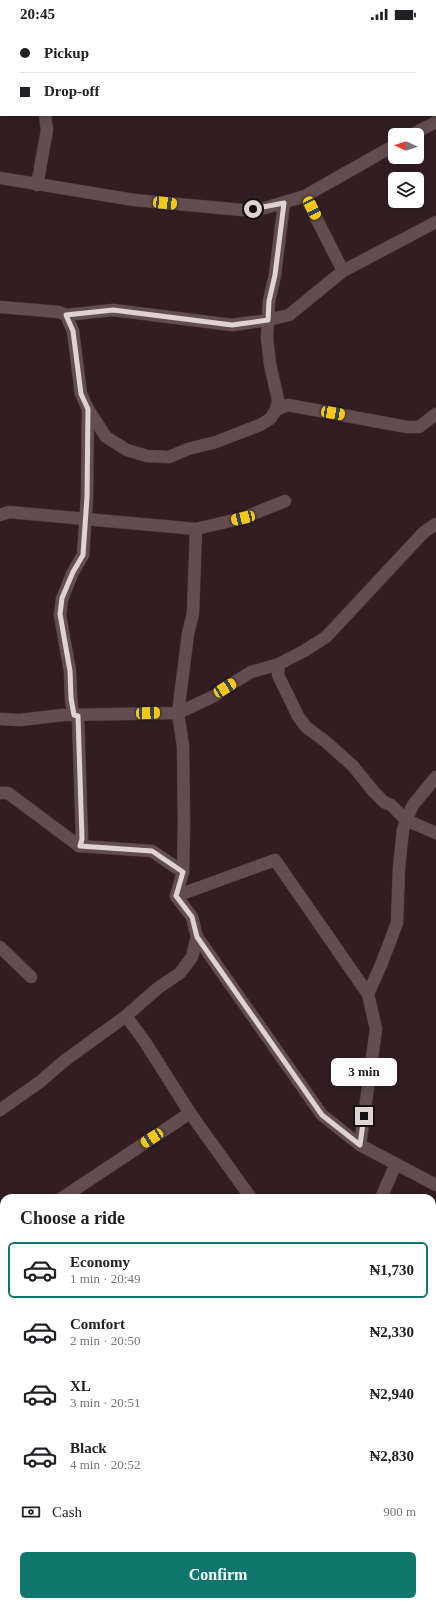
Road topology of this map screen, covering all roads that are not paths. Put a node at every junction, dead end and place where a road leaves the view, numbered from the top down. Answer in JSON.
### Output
{"nodes":[{"id":1,"x":45,"y":116,"type":"edge"},
{"id":2,"x":436,"y":122,"type":"edge"},
{"id":3,"x":424,"y":128,"type":"edge"},
{"id":4,"x":388,"y":149,"type":"edge"},
{"id":5,"x":0,"y":178,"type":"edge"},
{"id":6,"x":37,"y":185,"type":"junction"},
{"id":7,"x":305,"y":196,"type":"junction"},
{"id":8,"x":284,"y":203,"type":"junction"},
{"id":9,"x":436,"y":222,"type":"edge"},
{"id":10,"x":343,"y":271,"type":"junction"},
{"id":11,"x":0,"y":308,"type":"edge"},
{"id":12,"x":66,"y":315,"type":"junction"},
{"id":13,"x":268,"y":320,"type":"junction"},
{"id":14,"x":88,"y":409,"type":"junction"},
{"id":15,"x":276,"y":410,"type":"junction"},
{"id":16,"x":436,"y":414,"type":"edge"},
{"id":17,"x":285,"y":501,"type":"dead end"},
{"id":18,"x":0,"y":515,"type":"edge"},
{"id":19,"x":86,"y":520,"type":"junction"},
{"id":20,"x":436,"y":524,"type":"edge"},
{"id":21,"x":196,"y":529,"type":"junction"},
{"id":22,"x":279,"y":664,"type":"junction"},
{"id":23,"x":178,"y":713,"type":"junction"},
{"id":24,"x":74,"y":715,"type":"junction"},
{"id":25,"x":0,"y":719,"type":"edge"},
{"id":26,"x":436,"y":777,"type":"edge"},
{"id":27,"x":0,"y":793,"type":"edge"},
{"id":28,"x":406,"y":820,"type":"junction"},
{"id":29,"x":436,"y":833,"type":"edge"},
{"id":30,"x":80,"y":846,"type":"junction"},
{"id":31,"x":183,"y":872,"type":"junction"},
{"id":32,"x":176,"y":896,"type":"junction"},
{"id":33,"x":197,"y":937,"type":"junction"},
{"id":34,"x":0,"y":947,"type":"edge"},
{"id":35,"x":31,"y":976,"type":"dead end"},
{"id":36,"x":368,"y":994,"type":"junction"},
{"id":37,"x":126,"y":1016,"type":"junction"},
{"id":38,"x":0,"y":1110,"type":"edge"},
{"id":39,"x":190,"y":1113,"type":"junction"},
{"id":40,"x":360,"y":1145,"type":"junction"},
{"id":41,"x":396,"y":1164,"type":"junction"},
{"id":42,"x":436,"y":1185,"type":"edge"},
{"id":43,"x":68,"y":1194,"type":"edge"},
{"id":44,"x":248,"y":1194,"type":"edge"},
{"id":45,"x":383,"y":1194,"type":"edge"}],
"edges":[{"from":1,"to":6,"type":"street"},
{"from":2,"to":3,"type":"street"},
{"from":4,"to":7,"type":"street"},
{"from":5,"to":6,"type":"street"},
{"from":6,"to":8,"type":"street"},
{"from":7,"to":8,"type":"street"},
{"from":7,"to":10,"type":"street"},
{"from":8,"to":13,"type":"street"},
{"from":9,"to":10,"type":"street"},
{"from":10,"to":13,"type":"street"},
{"from":11,"to":12,"type":"street"},
{"from":12,"to":13,"type":"street"},
{"from":12,"to":14,"type":"street"},
{"from":13,"to":15,"type":"street"},
{"from":14,"to":15,"type":"street"},
{"from":14,"to":19,"type":"street"},
{"from":15,"to":16,"type":"street"},
{"from":17,"to":21,"type":"street"},
{"from":18,"to":19,"type":"street"},
{"from":19,"to":21,"type":"street"},
{"from":19,"to":24,"type":"street"},
{"from":20,"to":22,"type":"street"},
{"from":21,"to":23,"type":"street"},
{"from":22,"to":23,"type":"street"},
{"from":22,"to":28,"type":"street"},
{"from":23,"to":24,"type":"street"},
{"from":23,"to":31,"type":"street"},
{"from":24,"to":25,"type":"street"},
{"from":24,"to":30,"type":"street"},
{"from":26,"to":28,"type":"street"},
{"from":27,"to":30,"type":"street"},
{"from":28,"to":29,"type":"street"},
{"from":28,"to":36,"type":"street"},
{"from":30,"to":31,"type":"street"},
{"from":31,"to":32,"type":"street"},
{"from":32,"to":33,"type":"street"},
{"from":32,"to":36,"type":"street"},
{"from":33,"to":37,"type":"street"},
{"from":33,"to":40,"type":"street"},
{"from":34,"to":35,"type":"street"},
{"from":36,"to":40,"type":"street"},
{"from":37,"to":38,"type":"street"},
{"from":37,"to":39,"type":"street"},
{"from":39,"to":43,"type":"street"},
{"from":39,"to":44,"type":"street"},
{"from":40,"to":41,"type":"street"},
{"from":41,"to":42,"type":"street"},
{"from":41,"to":45,"type":"street"}]}
